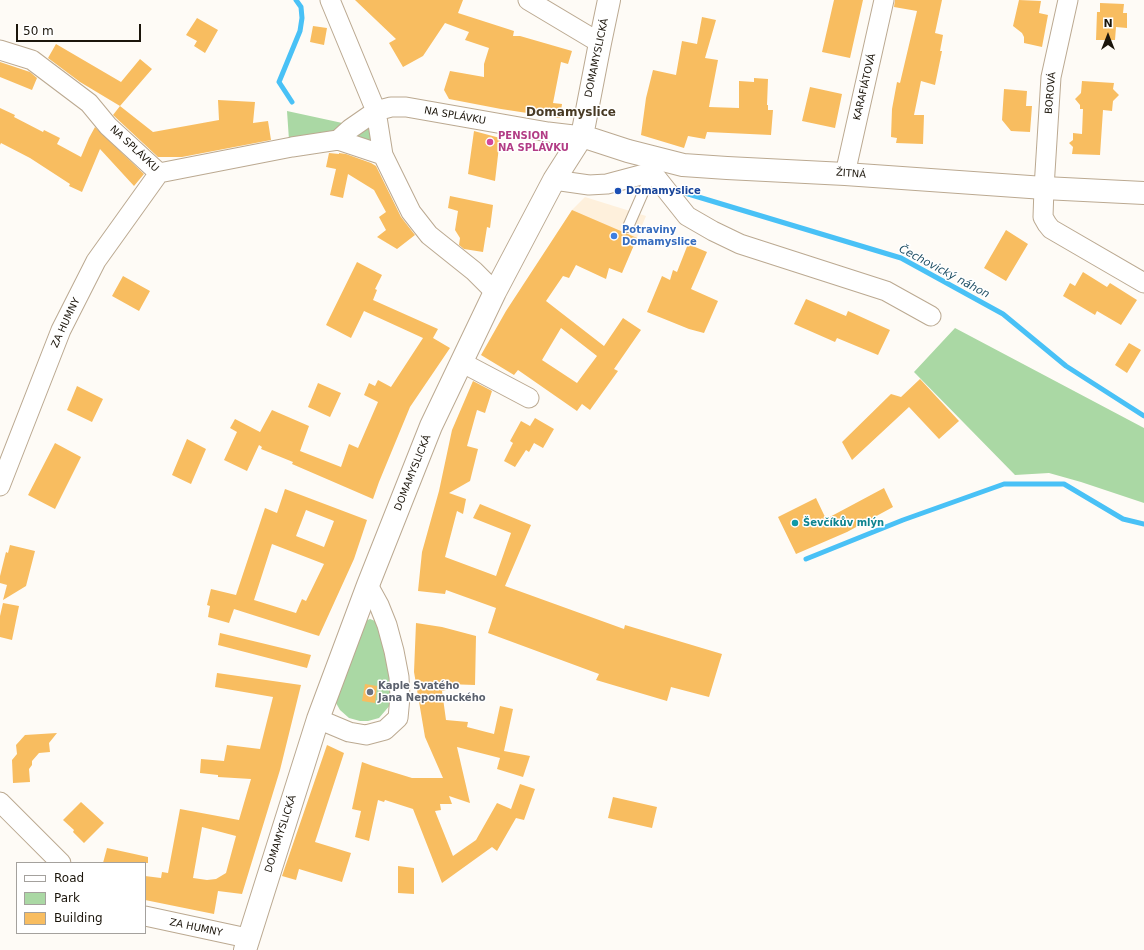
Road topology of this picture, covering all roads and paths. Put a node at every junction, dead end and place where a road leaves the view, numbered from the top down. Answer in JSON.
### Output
{"nodes":[{"id":1,"x":330,"y":0,"type":"edge"},
{"id":2,"x":528,"y":0,"type":"edge"},
{"id":3,"x":610,"y":0,"type":"edge"},
{"id":4,"x":884,"y":0,"type":"edge"},
{"id":5,"x":1068,"y":0,"type":"edge"},
{"id":6,"x":600,"y":43,"type":"junction"},
{"id":7,"x":0,"y":50,"type":"edge"},
{"id":8,"x":376,"y":111,"type":"junction"},
{"id":9,"x":582,"y":136,"type":"junction"},
{"id":10,"x":338,"y":140,"type":"junction"},
{"id":11,"x":383,"y":155,"type":"junction"},
{"id":12,"x":655,"y":165,"type":"junction"},
{"id":13,"x":159,"y":173,"type":"junction"},
{"id":14,"x":845,"y":174,"type":"junction"},
{"id":15,"x":554,"y":180,"type":"junction"},
{"id":16,"x":1044,"y":188,"type":"junction"},
{"id":17,"x":1144,"y":193,"type":"edge"},
{"id":18,"x":628,"y":227,"type":"dead end"},
{"id":19,"x":1144,"y":283,"type":"edge"},
{"id":20,"x":495,"y":292,"type":"junction"},
{"id":21,"x":931,"y":316,"type":"dead end"},
{"id":22,"x":461,"y":362,"type":"junction"},
{"id":23,"x":529,"y":398,"type":"dead end"},
{"id":24,"x":0,"y":486,"type":"edge"},
{"id":25,"x":368,"y":585,"type":"junction"},
{"id":26,"x":318,"y":719,"type":"junction"},
{"id":27,"x":0,"y":802,"type":"edge"},
{"id":28,"x":60,"y":862,"type":"edge"},
{"id":29,"x":146,"y":916,"type":"edge"},
{"id":30,"x":246,"y":944,"type":"edge"}],
"edges":[{"from":1,"to":8,"type":"street"},
{"from":2,"to":6,"type":"street"},
{"from":3,"to":6,"type":"street","name":"DOMAMYSLICKÁ"},
{"from":4,"to":14,"type":"street","name":"KARAFIÁTOVÁ"},
{"from":5,"to":16,"type":"street","name":"BOROVÁ"},
{"from":6,"to":9,"type":"street","name":"DOMAMYSLICKÁ"},
{"from":7,"to":13,"type":"street","name":"NA SPLÁVKU"},
{"from":8,"to":9,"type":"street","name":"NA SPLÁVKU"},
{"from":8,"to":10,"type":"street","name":"NA SPLÁVKU"},
{"from":8,"to":11,"type":"street"},
{"from":9,"to":12,"type":"street","name":"ŽITNÁ"},
{"from":9,"to":15,"type":"street","name":"DOMAMYSLICKÁ"},
{"from":10,"to":11,"type":"street","name":"NA SPLÁVKU"},
{"from":10,"to":13,"type":"street","name":"NA SPLÁVKU"},
{"from":11,"to":20,"type":"street"},
{"from":12,"to":14,"type":"street","name":"ŽITNÁ"},
{"from":12,"to":15,"type":"street"},
{"from":12,"to":18,"type":"lane"},
{"from":12,"to":21,"type":"street"},
{"from":13,"to":24,"type":"street","name":"ZA HUMNY"},
{"from":14,"to":16,"type":"street","name":"ŽITNÁ"},
{"from":15,"to":20,"type":"street","name":"DOMAMYSLICKÁ"},
{"from":16,"to":17,"type":"street","name":"ŽITNÁ"},
{"from":16,"to":19,"type":"street"},
{"from":20,"to":22,"type":"street","name":"DOMAMYSLICKÁ"},
{"from":22,"to":23,"type":"street"},
{"from":22,"to":25,"type":"street","name":"DOMAMYSLICKÁ"},
{"from":25,"to":26,"type":"street","name":"DOMAMYSLICKÁ"},
{"from":25,"to":26,"type":"street"},
{"from":26,"to":30,"type":"street","name":"DOMAMYSLICKÁ"},
{"from":27,"to":28,"type":"street"},
{"from":29,"to":30,"type":"street","name":"ZA HUMNY"}]}
